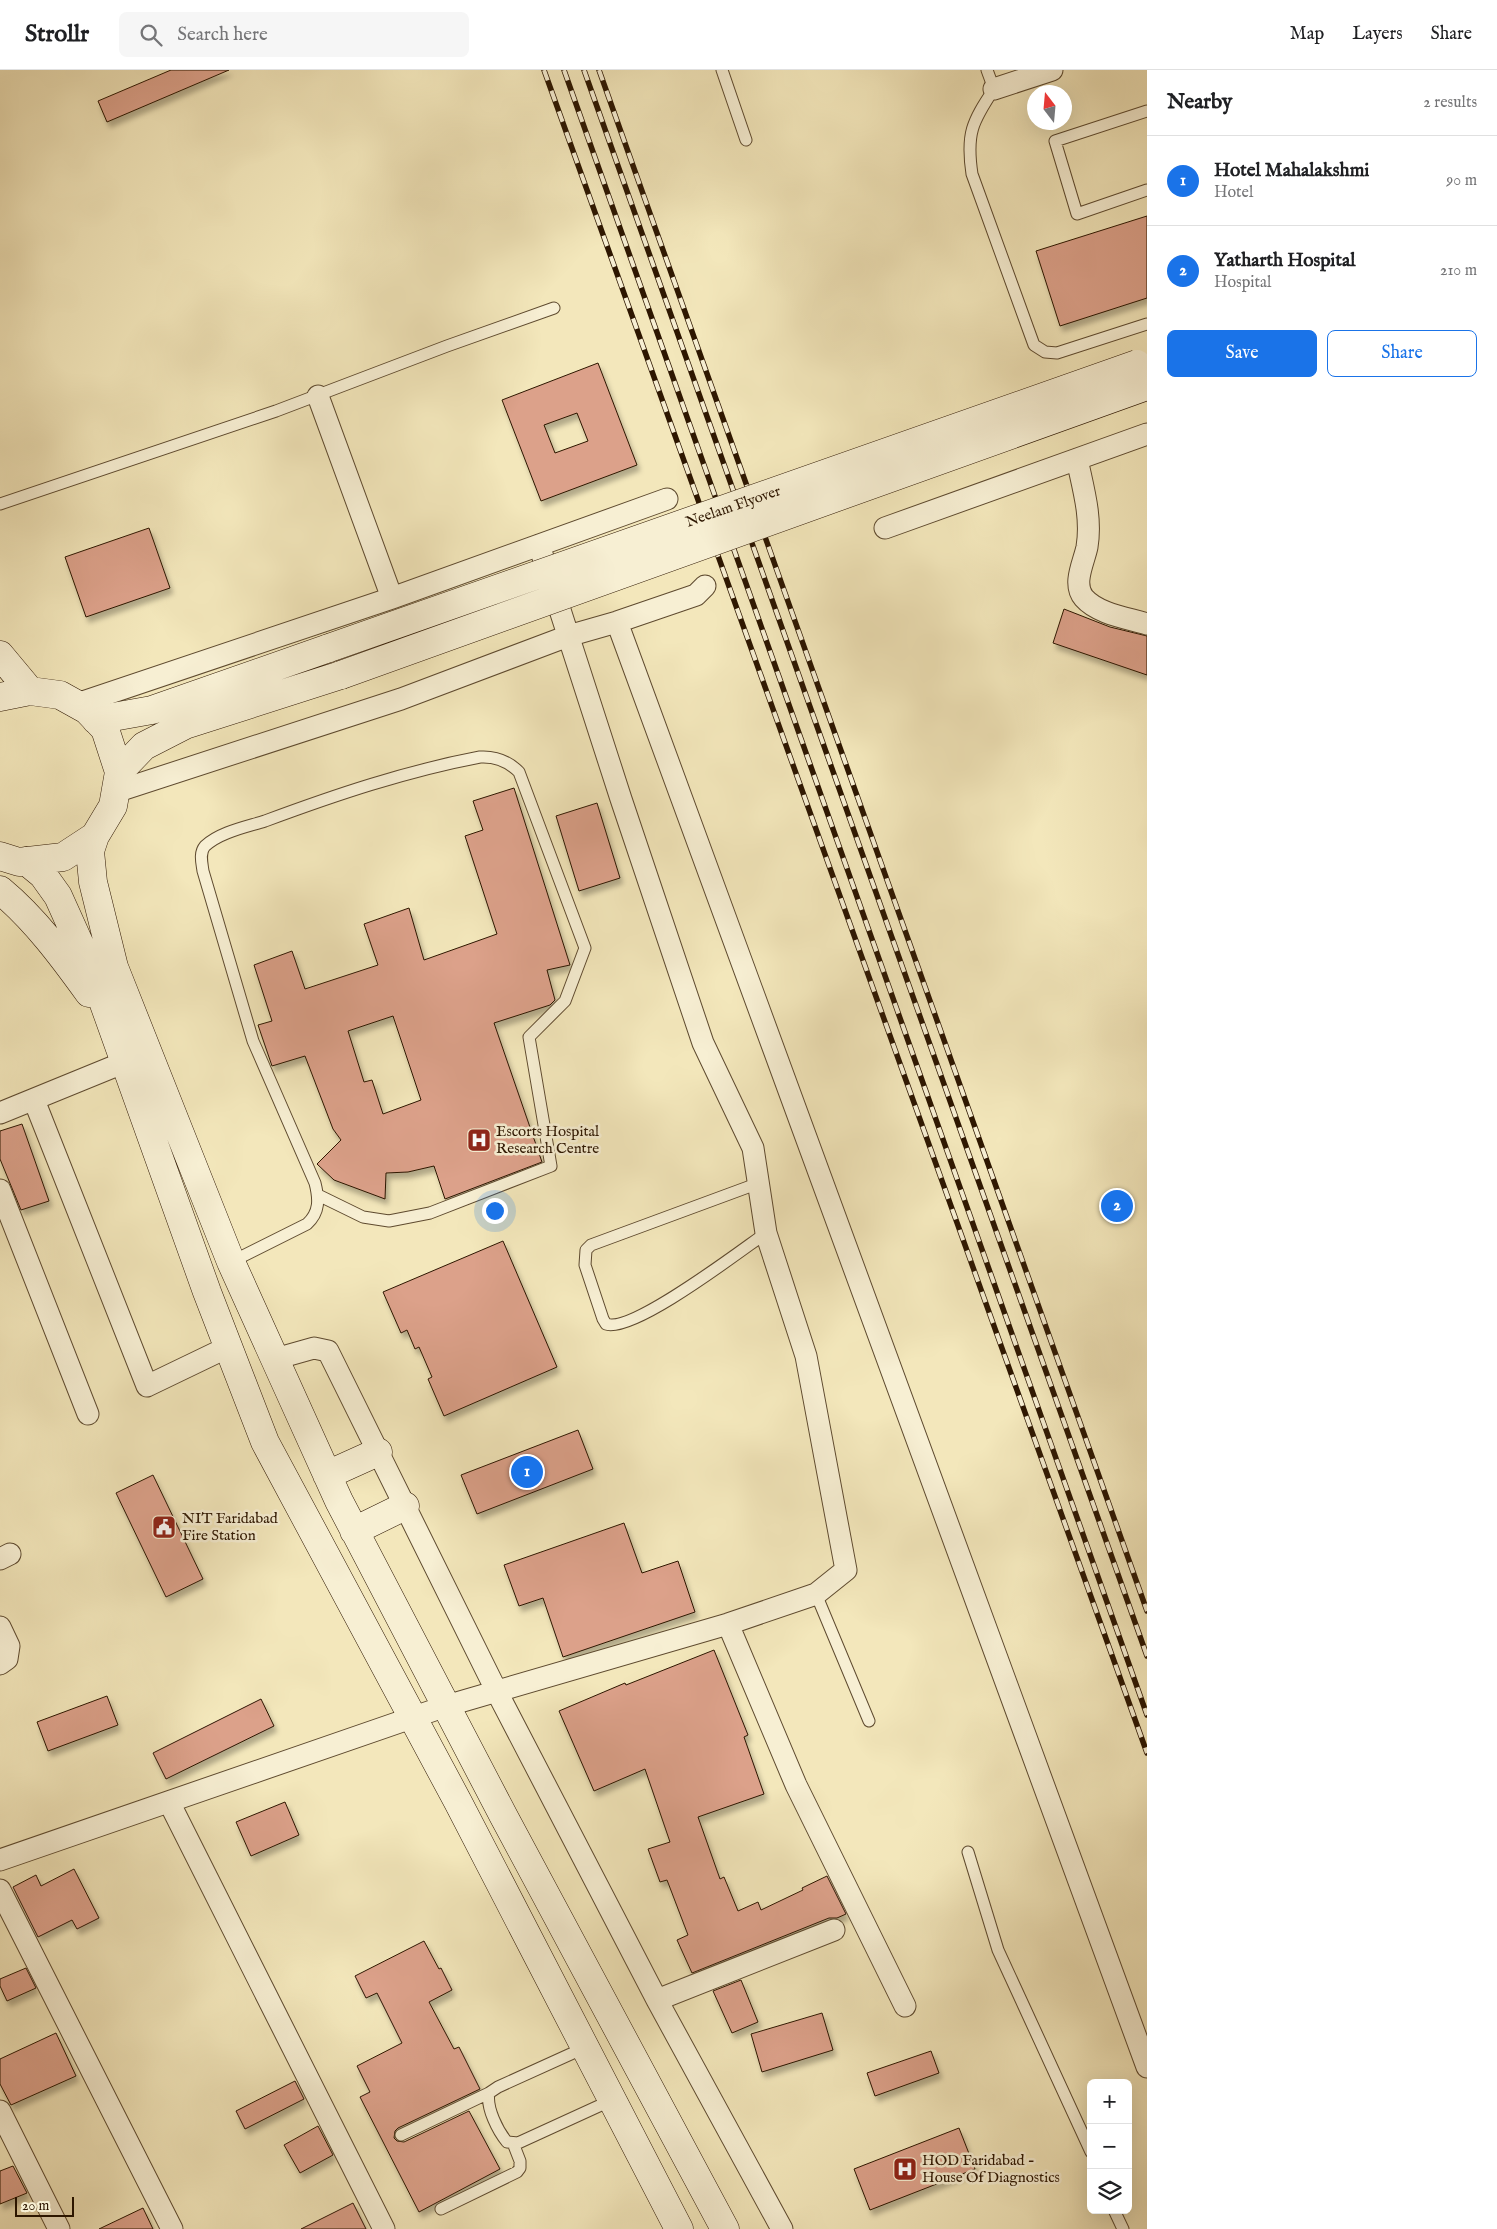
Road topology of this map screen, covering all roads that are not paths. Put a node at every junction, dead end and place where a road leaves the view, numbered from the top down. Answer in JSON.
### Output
{"nodes":[{"id":1,"x":722,"y":70,"type":"edge"},
{"id":2,"x":1052,"y":70,"type":"edge"},
{"id":3,"x":990,"y":80,"type":"edge"},
{"id":4,"x":1147,"y":111,"type":"edge"},
{"id":5,"x":746,"y":140,"type":"dead end"},
{"id":6,"x":1147,"y":190,"type":"edge"},
{"id":7,"x":554,"y":308,"type":"dead end"},
{"id":8,"x":1147,"y":324,"type":"edge"},
{"id":9,"x":1144,"y":374,"type":"edge"},
{"id":10,"x":318,"y":396,"type":"junction"},
{"id":11,"x":1147,"y":434,"type":"edge"},
{"id":12,"x":1077,"y":459,"type":"junction"},
{"id":13,"x":666,"y":499,"type":"dead end"},
{"id":14,"x":0,"y":504,"type":"edge"},
{"id":15,"x":885,"y":528,"type":"dead end"},
{"id":16,"x":539,"y":545,"type":"junction"},
{"id":17,"x":705,"y":586,"type":"dead end"},
{"id":18,"x":392,"y":598,"type":"junction"},
{"id":19,"x":617,"y":622,"type":"junction"},
{"id":20,"x":1147,"y":624,"type":"edge"},
{"id":21,"x":568,"y":636,"type":"junction"},
{"id":22,"x":0,"y":656,"type":"edge"},
{"id":23,"x":30,"y":691,"type":"junction"},
{"id":24,"x":0,"y":697,"type":"edge"},
{"id":25,"x":86,"y":712,"type":"junction"},
{"id":26,"x":117,"y":782,"type":"junction"},
{"id":27,"x":95,"y":836,"type":"junction"},
{"id":28,"x":0,"y":856,"type":"edge"},
{"id":29,"x":26,"y":861,"type":"junction"},
{"id":30,"x":0,"y":890,"type":"edge"},
{"id":31,"x":111,"y":1023,"type":"junction"},
{"id":32,"x":125,"y":1062,"type":"junction"},
{"id":33,"x":34,"y":1100,"type":"junction"},
{"id":34,"x":0,"y":1113,"type":"edge"},
{"id":35,"x":759,"y":1183,"type":"junction"},
{"id":36,"x":0,"y":1190,"type":"edge"},
{"id":37,"x":318,"y":1195,"type":"junction"},
{"id":38,"x":766,"y":1233,"type":"junction"},
{"id":39,"x":231,"y":1262,"type":"junction"},
{"id":40,"x":228,"y":1347,"type":"junction"},
{"id":41,"x":279,"y":1369,"type":"junction"},
{"id":42,"x":247,"y":1395,"type":"junction"},
{"id":43,"x":88,"y":1414,"type":"dead end"},
{"id":44,"x":378,"y":1452,"type":"junction"},
{"id":45,"x":327,"y":1475,"type":"junction"},
{"id":46,"x":405,"y":1506,"type":"junction"},
{"id":47,"x":354,"y":1530,"type":"junction"},
{"id":48,"x":816,"y":1594,"type":"junction"},
{"id":49,"x":728,"y":1624,"type":"junction"},
{"id":50,"x":0,"y":1627,"type":"edge"},
{"id":51,"x":0,"y":1664,"type":"edge"},
{"id":52,"x":497,"y":1692,"type":"junction"},
{"id":53,"x":446,"y":1706,"type":"junction"},
{"id":54,"x":413,"y":1717,"type":"junction"},
{"id":55,"x":869,"y":1721,"type":"dead end"},
{"id":56,"x":169,"y":1802,"type":"junction"},
{"id":57,"x":968,"y":1852,"type":"dead end"},
{"id":58,"x":0,"y":1860,"type":"edge"},
{"id":59,"x":0,"y":1890,"type":"edge"},
{"id":60,"x":834,"y":1930,"type":"dead end"},
{"id":61,"x":657,"y":2000,"type":"junction"},
{"id":62,"x":905,"y":2006,"type":"dead end"},
{"id":63,"x":584,"y":2048,"type":"junction"},
{"id":64,"x":1147,"y":2067,"type":"edge"},
{"id":65,"x":490,"y":2093,"type":"junction"},
{"id":66,"x":612,"y":2100,"type":"junction"},
{"id":67,"x":0,"y":2111,"type":"edge"},
{"id":68,"x":401,"y":2136,"type":"dead end"},
{"id":69,"x":1087,"y":2143,"type":"edge"},
{"id":70,"x":512,"y":2144,"type":"junction"},
{"id":71,"x":441,"y":2209,"type":"dead end"},
{"id":72,"x":1116,"y":2214,"type":"edge"},
{"id":73,"x":59,"y":2229,"type":"edge"},
{"id":74,"x":172,"y":2229,"type":"edge"},
{"id":75,"x":384,"y":2229,"type":"edge"},
{"id":76,"x":679,"y":2229,"type":"edge"},
{"id":77,"x":725,"y":2229,"type":"edge"},
{"id":78,"x":782,"y":2229,"type":"edge"},
{"id":79,"x":1123,"y":2229,"type":"edge"}],
"edges":[{"from":1,"to":5,"type":"lane"},
{"from":2,"to":3,"type":"street"},
{"from":3,"to":8,"type":"lane"},
{"from":4,"to":6,"type":"lane"},
{"from":7,"to":10,"type":"lane"},
{"from":9,"to":25,"type":"street","name":"Neelam Flyover","bridge":true},
{"from":9,"to":26,"type":"street","name":"Neelam Flyover","bridge":true},
{"from":10,"to":14,"type":"lane"},
{"from":10,"to":18,"type":"street"},
{"from":11,"to":12,"type":"street"},
{"from":12,"to":15,"type":"street"},
{"from":12,"to":20,"type":"street"},
{"from":13,"to":16,"type":"street"},
{"from":16,"to":18,"type":"street"},
{"from":16,"to":21,"type":"street"},
{"from":17,"to":19,"type":"street"},
{"from":18,"to":25,"type":"street"},
{"from":19,"to":21,"type":"street"},
{"from":19,"to":64,"type":"street"},
{"from":21,"to":26,"type":"street"},
{"from":21,"to":35,"type":"street"},
{"from":22,"to":23,"type":"street"},
{"from":23,"to":24,"type":"street"},
{"from":23,"to":25,"type":"street"},
{"from":25,"to":26,"type":"street"},
{"from":26,"to":27,"type":"street"},
{"from":27,"to":29,"type":"street"},
{"from":27,"to":39,"type":"street"},
{"from":28,"to":29,"type":"street"},
{"from":29,"to":31,"type":"street"},
{"from":30,"to":31,"type":"street"},
{"from":31,"to":32,"type":"street"},
{"from":32,"to":33,"type":"street"},
{"from":32,"to":40,"type":"street"},
{"from":33,"to":34,"type":"street"},
{"from":33,"to":40,"type":"street"},
{"from":35,"to":38,"type":"street"},
{"from":35,"to":38,"type":"lane"},
{"from":36,"to":43,"type":"street"},
{"from":37,"to":37,"type":"lane"},
{"from":37,"to":39,"type":"lane"},
{"from":38,"to":48,"type":"street"},
{"from":39,"to":41,"type":"street"},
{"from":40,"to":42,"type":"street"},
{"from":41,"to":42,"type":"street"},
{"from":41,"to":44,"type":"street"},
{"from":41,"to":45,"type":"street"},
{"from":42,"to":54,"type":"street"},
{"from":44,"to":45,"type":"street"},
{"from":44,"to":46,"type":"street"},
{"from":45,"to":47,"type":"street"},
{"from":46,"to":47,"type":"street"},
{"from":46,"to":52,"type":"street"},
{"from":47,"to":53,"type":"street"},
{"from":48,"to":49,"type":"street"},
{"from":48,"to":55,"type":"lane"},
{"from":49,"to":52,"type":"street"},
{"from":49,"to":62,"type":"street"},
{"from":50,"to":51,"type":"street"},
{"from":52,"to":53,"type":"street"},
{"from":52,"to":61,"type":"street"},
{"from":53,"to":54,"type":"street"},
{"from":53,"to":77,"type":"street"},
{"from":54,"to":56,"type":"street"},
{"from":54,"to":63,"type":"street"},
{"from":56,"to":58,"type":"street"},
{"from":56,"to":75,"type":"street"},
{"from":57,"to":69,"type":"lane"},
{"from":59,"to":74,"type":"street"},
{"from":60,"to":61,"type":"street"},
{"from":61,"to":78,"type":"street"},
{"from":63,"to":65,"type":"lane"},
{"from":63,"to":66,"type":"street"},
{"from":65,"to":68,"type":"lane"},
{"from":65,"to":70,"type":"lane"},
{"from":66,"to":70,"type":"lane"},
{"from":66,"to":76,"type":"street"},
{"from":67,"to":73,"type":"street"},
{"from":70,"to":71,"type":"lane"},
{"from":72,"to":79,"type":"lane"}]}
